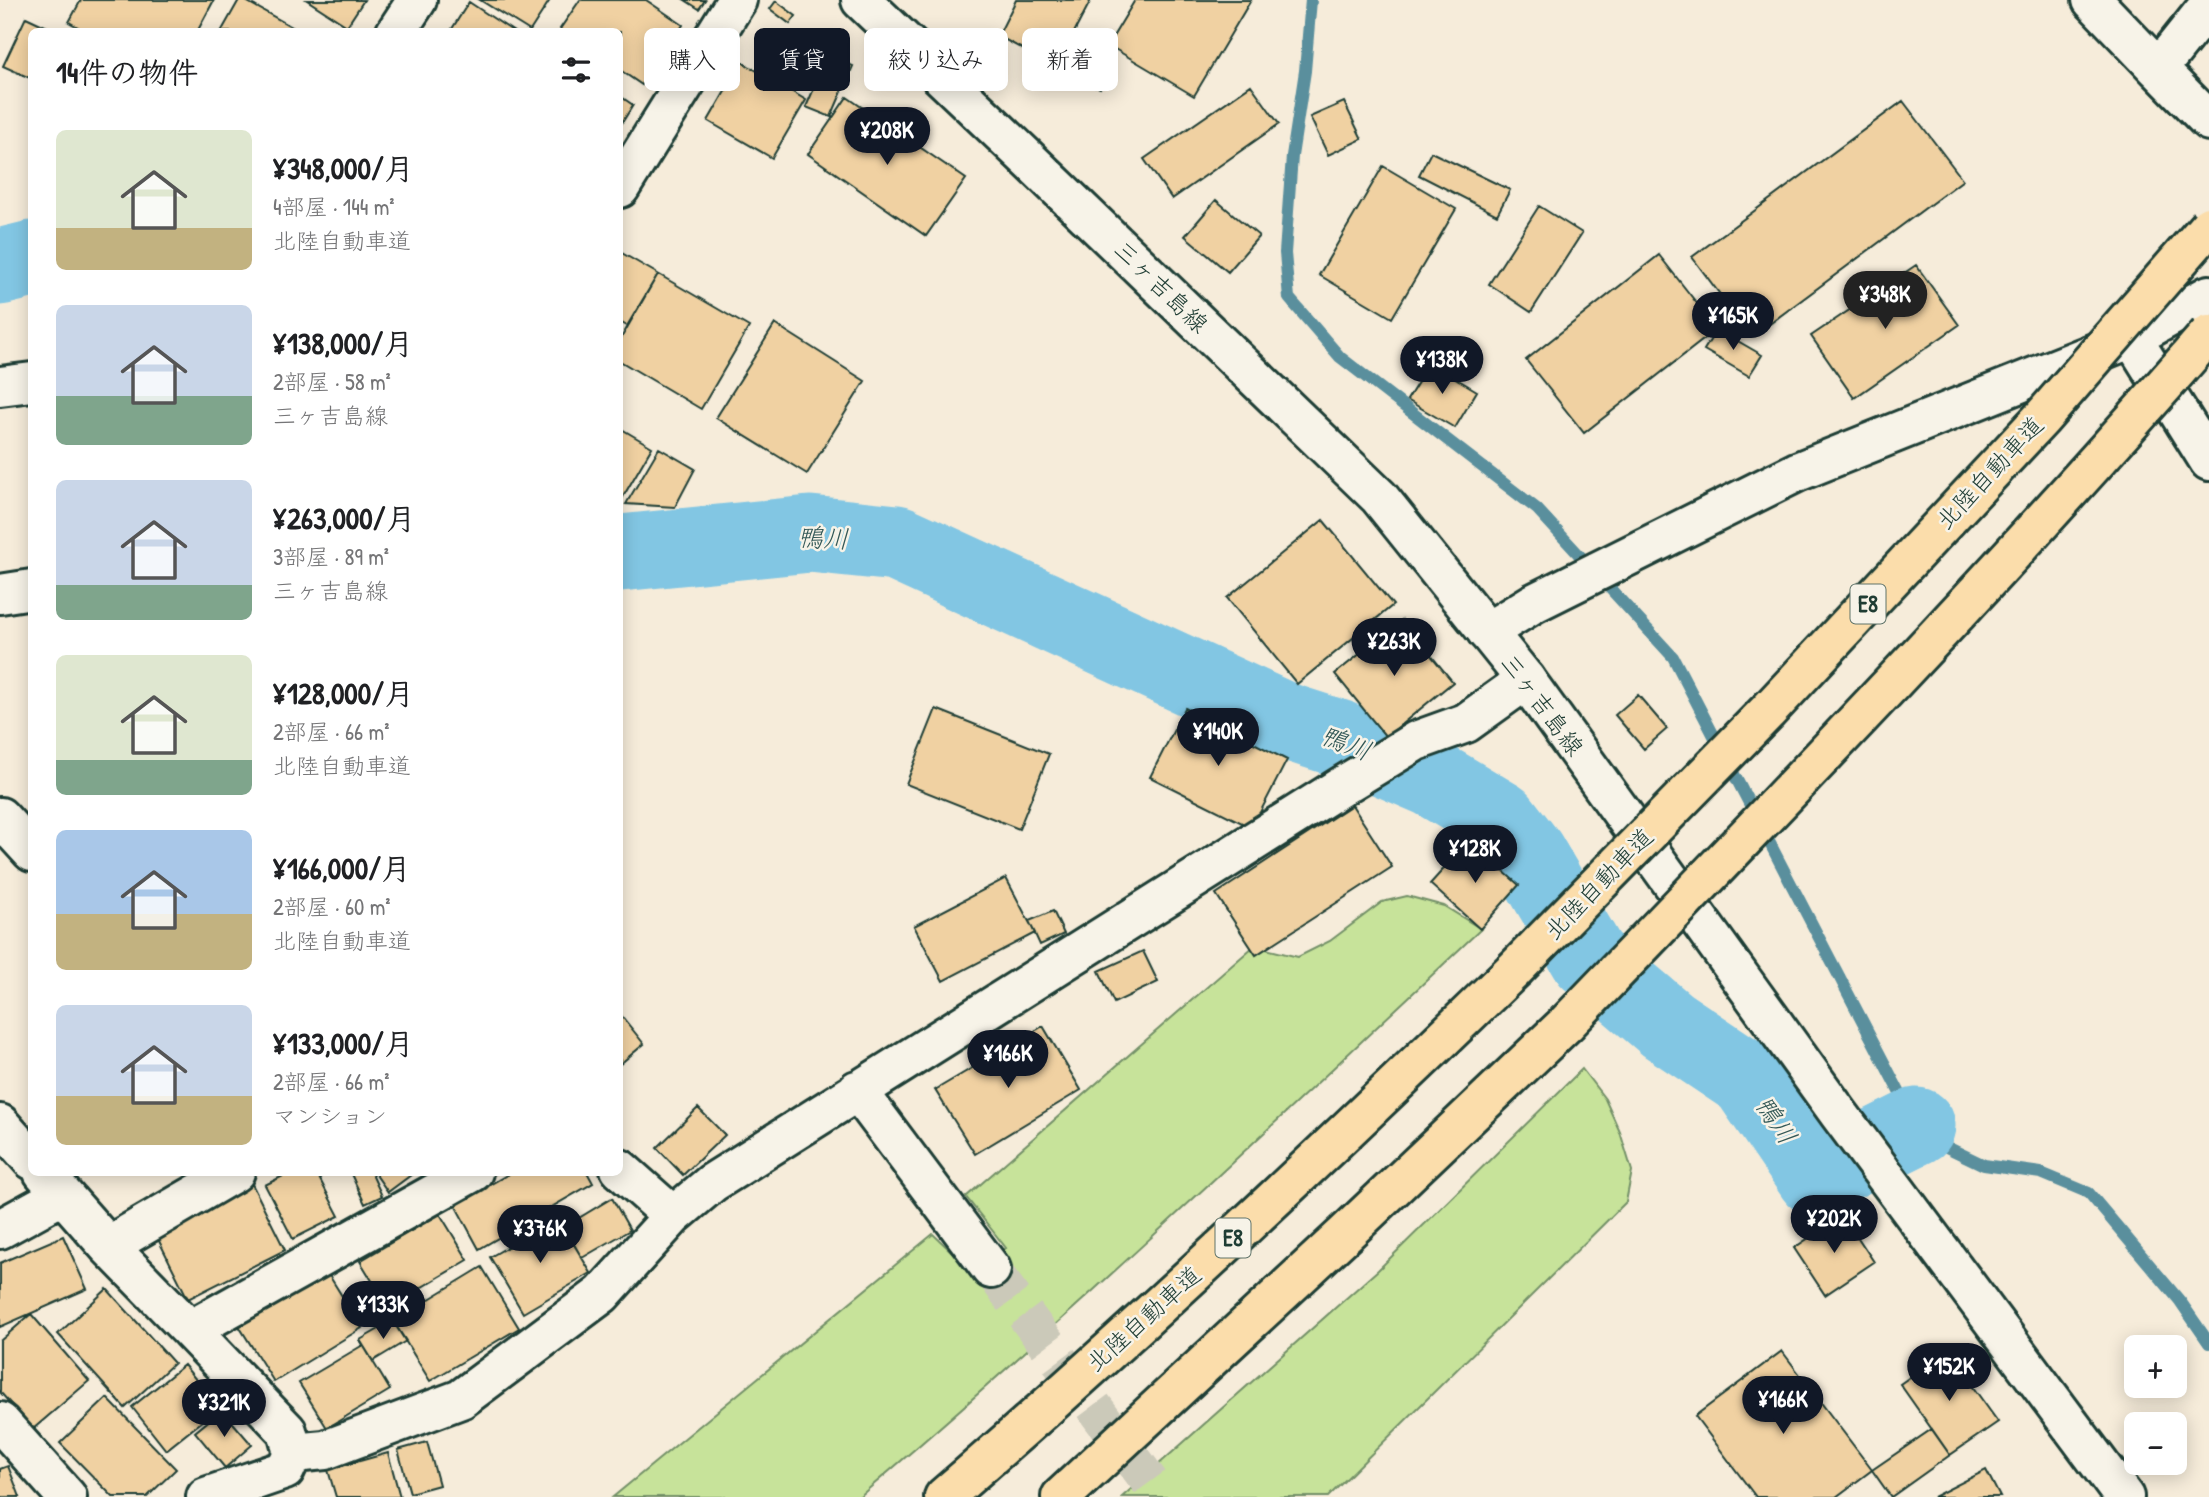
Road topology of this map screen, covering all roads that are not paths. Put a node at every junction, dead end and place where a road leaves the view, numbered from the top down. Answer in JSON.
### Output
{"nodes":[{"id":1,"x":417,"y":0,"type":"edge"},
{"id":2,"x":737,"y":0,"type":"edge"},
{"id":3,"x":861,"y":0,"type":"edge"},
{"id":4,"x":2092,"y":0,"type":"edge"},
{"id":5,"x":2209,"y":5,"type":"edge"},
{"id":6,"x":399,"y":28,"type":"edge"},
{"id":7,"x":2158,"y":69,"type":"junction"},
{"id":8,"x":2209,"y":121,"type":"edge"},
{"id":9,"x":623,"y":183,"type":"edge"},
{"id":10,"x":2209,"y":226,"type":"edge"},
{"id":11,"x":2209,"y":295,"type":"edge"},
{"id":12,"x":2209,"y":334,"type":"edge"},
{"id":13,"x":2132,"y":338,"type":"junction"},
{"id":14,"x":28,"y":382,"type":"edge"},
{"id":15,"x":0,"y":386,"type":"edge"},
{"id":16,"x":2209,"y":461,"type":"edge"},
{"id":17,"x":28,"y":590,"type":"edge"},
{"id":18,"x":0,"y":594,"type":"edge"},
{"id":19,"x":1487,"y":632,"type":"junction"},
{"id":20,"x":1526,"y":680,"type":"junction"},
{"id":21,"x":28,"y":811,"type":"edge"},
{"id":22,"x":0,"y":816,"type":"edge"},
{"id":23,"x":28,"y":848,"type":"edge"},
{"id":24,"x":857,"y":1090,"type":"junction"},
{"id":25,"x":0,"y":1124,"type":"edge"},
{"id":26,"x":28,"y":1156,"type":"edge"},
{"id":27,"x":623,"y":1172,"type":"edge"},
{"id":28,"x":228,"y":1176,"type":"edge"},
{"id":29,"x":466,"y":1176,"type":"edge"},
{"id":30,"x":52,"y":1184,"type":"edge"},
{"id":31,"x":673,"y":1216,"type":"junction"},
{"id":32,"x":0,"y":1229,"type":"edge"},
{"id":33,"x":108,"y":1246,"type":"junction"},
{"id":34,"x":991,"y":1269,"type":"tunnel mouth"},
{"id":35,"x":190,"y":1329,"type":"junction"},
{"id":36,"x":0,"y":1422,"type":"edge"},
{"id":37,"x":293,"y":1452,"type":"junction"},
{"id":38,"x":67,"y":1497,"type":"edge"},
{"id":39,"x":206,"y":1497,"type":"edge"},
{"id":40,"x":944,"y":1497,"type":"edge"},
{"id":41,"x":1061,"y":1497,"type":"edge"},
{"id":42,"x":2124,"y":1497,"type":"edge"}],
"edges":[{"from":1,"to":6,"type":"street"},
{"from":2,"to":9,"type":"street"},
{"from":3,"to":19,"type":"street","name":"三ヶ吉島線"},
{"from":4,"to":7,"type":"street"},
{"from":5,"to":7,"type":"street"},
{"from":7,"to":8,"type":"street"},
{"from":10,"to":40,"type":"highway","name":"北陸自動車道","number":"E8","bridge":true},
{"from":11,"to":13,"type":"street"},
{"from":12,"to":41,"type":"highway","bridge":true},
{"from":13,"to":16,"type":"street"},
{"from":13,"to":19,"type":"street"},
{"from":14,"to":15,"type":"street"},
{"from":17,"to":18,"type":"street"},
{"from":19,"to":20,"type":"street","name":"三ヶ吉島線"},
{"from":20,"to":24,"type":"street"},
{"from":20,"to":42,"type":"street","name":"三ヶ吉島線"},
{"from":21,"to":22,"type":"street"},
{"from":22,"to":23,"type":"street"},
{"from":24,"to":31,"type":"street"},
{"from":24,"to":34,"type":"street"},
{"from":25,"to":26,"type":"street"},
{"from":27,"to":31,"type":"street"},
{"from":28,"to":33,"type":"street"},
{"from":29,"to":35,"type":"street"},
{"from":30,"to":32,"type":"street"},
{"from":30,"to":33,"type":"street"},
{"from":31,"to":37,"type":"street"},
{"from":33,"to":35,"type":"street"},
{"from":35,"to":37,"type":"street"},
{"from":36,"to":38,"type":"street"},
{"from":37,"to":39,"type":"street"}]}
